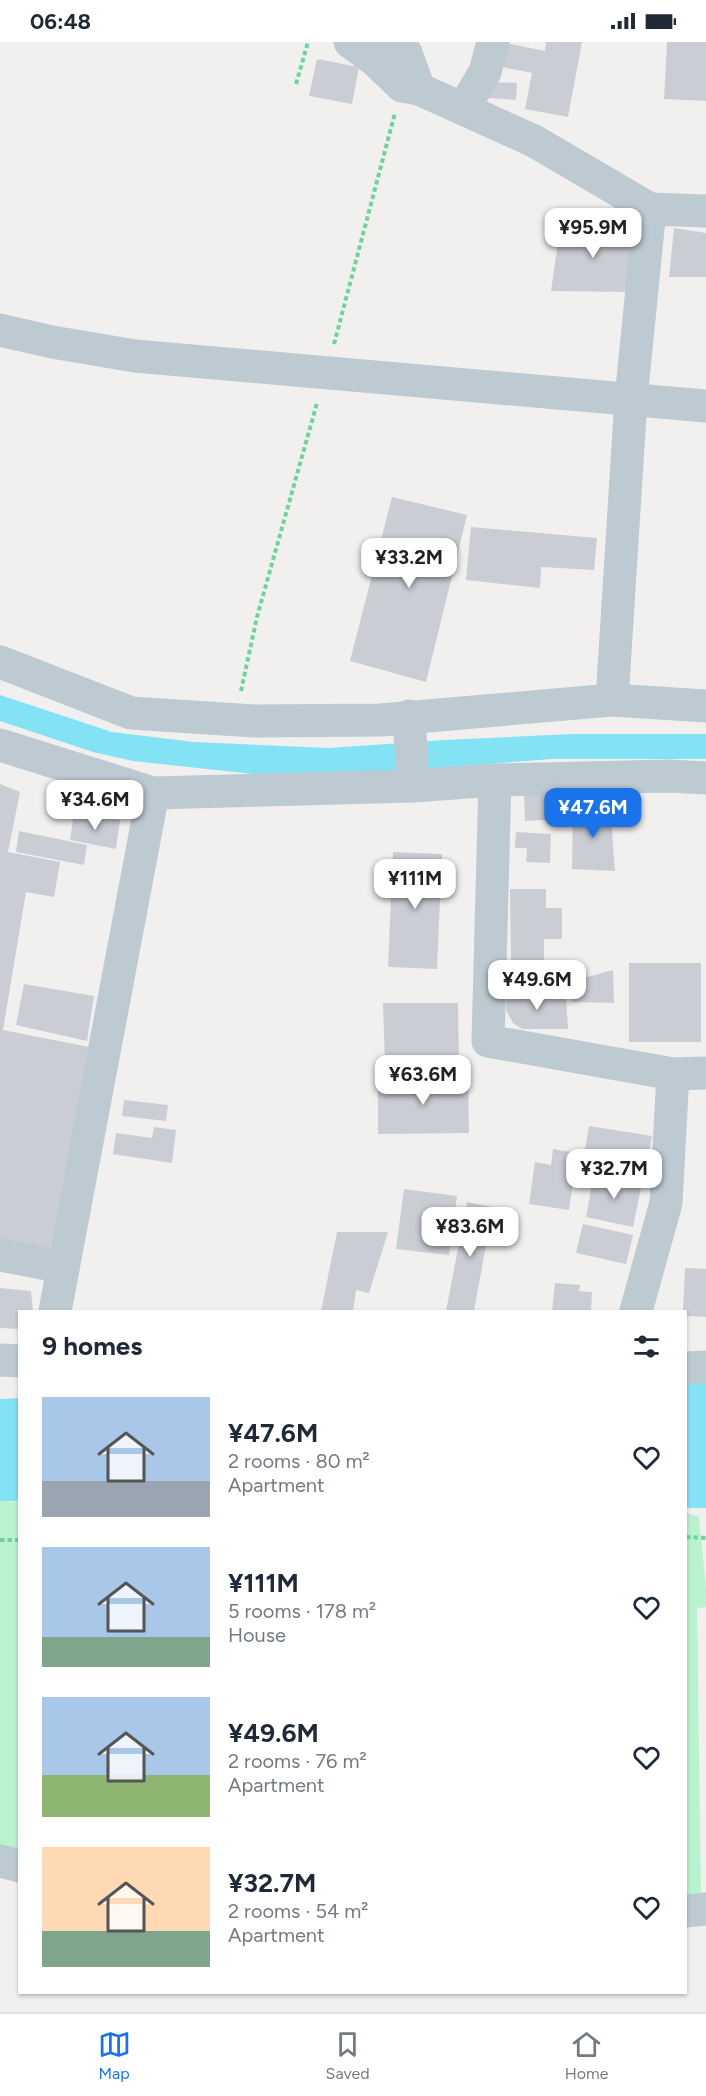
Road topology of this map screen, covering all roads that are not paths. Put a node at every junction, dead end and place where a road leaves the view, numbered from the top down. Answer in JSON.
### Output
{"nodes":[{"id":1,"x":350,"y":42,"type":"edge"},
{"id":2,"x":395,"y":42,"type":"edge"},
{"id":3,"x":494,"y":42,"type":"edge"},
{"id":4,"x":410,"y":88,"type":"junction"},
{"id":5,"x":463,"y":109,"type":"junction"},
{"id":6,"x":650,"y":208,"type":"junction"},
{"id":7,"x":706,"y":211,"type":"edge"},
{"id":8,"x":0,"y":330,"type":"edge"},
{"id":9,"x":632,"y":399,"type":"junction"},
{"id":10,"x":706,"y":406,"type":"edge"},
{"id":11,"x":0,"y":662,"type":"edge"},
{"id":12,"x":612,"y":700,"type":"junction"},
{"id":13,"x":706,"y":706,"type":"edge"},
{"id":14,"x":410,"y":716,"type":"junction"},
{"id":15,"x":0,"y":745,"type":"edge"},
{"id":16,"x":706,"y":778,"type":"edge"},
{"id":17,"x":495,"y":780,"type":"junction"},
{"id":18,"x":413,"y":786,"type":"junction"},
{"id":19,"x":153,"y":793,"type":"junction"},
{"id":20,"x":706,"y":1073,"type":"edge"},
{"id":21,"x":673,"y":1074,"type":"junction"},
{"id":22,"x":0,"y":1256,"type":"edge"},
{"id":23,"x":63,"y":1267,"type":"junction"},
{"id":24,"x":56,"y":1310,"type":"edge"},
{"id":25,"x":636,"y":1310,"type":"edge"},
{"id":26,"x":0,"y":1359,"type":"edge"},
{"id":27,"x":18,"y":1361,"type":"edge"},
{"id":28,"x":706,"y":1367,"type":"edge"},
{"id":29,"x":687,"y":1368,"type":"edge"},
{"id":30,"x":0,"y":1861,"type":"edge"},
{"id":31,"x":18,"y":1866,"type":"edge"},
{"id":32,"x":706,"y":1909,"type":"edge"},
{"id":33,"x":687,"y":1911,"type":"edge"}],
"edges":[{"from":1,"to":4,"type":"street"},
{"from":2,"to":4,"type":"street"},
{"from":3,"to":5,"type":"street"},
{"from":4,"to":5,"type":"street"},
{"from":5,"to":6,"type":"street"},
{"from":6,"to":7,"type":"street"},
{"from":6,"to":9,"type":"street"},
{"from":8,"to":9,"type":"street"},
{"from":9,"to":10,"type":"street"},
{"from":9,"to":12,"type":"street"},
{"from":11,"to":14,"type":"street"},
{"from":12,"to":13,"type":"street"},
{"from":12,"to":14,"type":"street"},
{"from":14,"to":18,"type":"street"},
{"from":15,"to":19,"type":"street"},
{"from":16,"to":17,"type":"street"},
{"from":17,"to":18,"type":"street"},
{"from":17,"to":21,"type":"street"},
{"from":18,"to":19,"type":"street"},
{"from":19,"to":23,"type":"street"},
{"from":20,"to":21,"type":"street"},
{"from":21,"to":25,"type":"street"},
{"from":22,"to":23,"type":"street"},
{"from":23,"to":24,"type":"street"},
{"from":26,"to":27,"type":"street"},
{"from":28,"to":29,"type":"street"},
{"from":30,"to":31,"type":"street"},
{"from":32,"to":33,"type":"street"}]}
